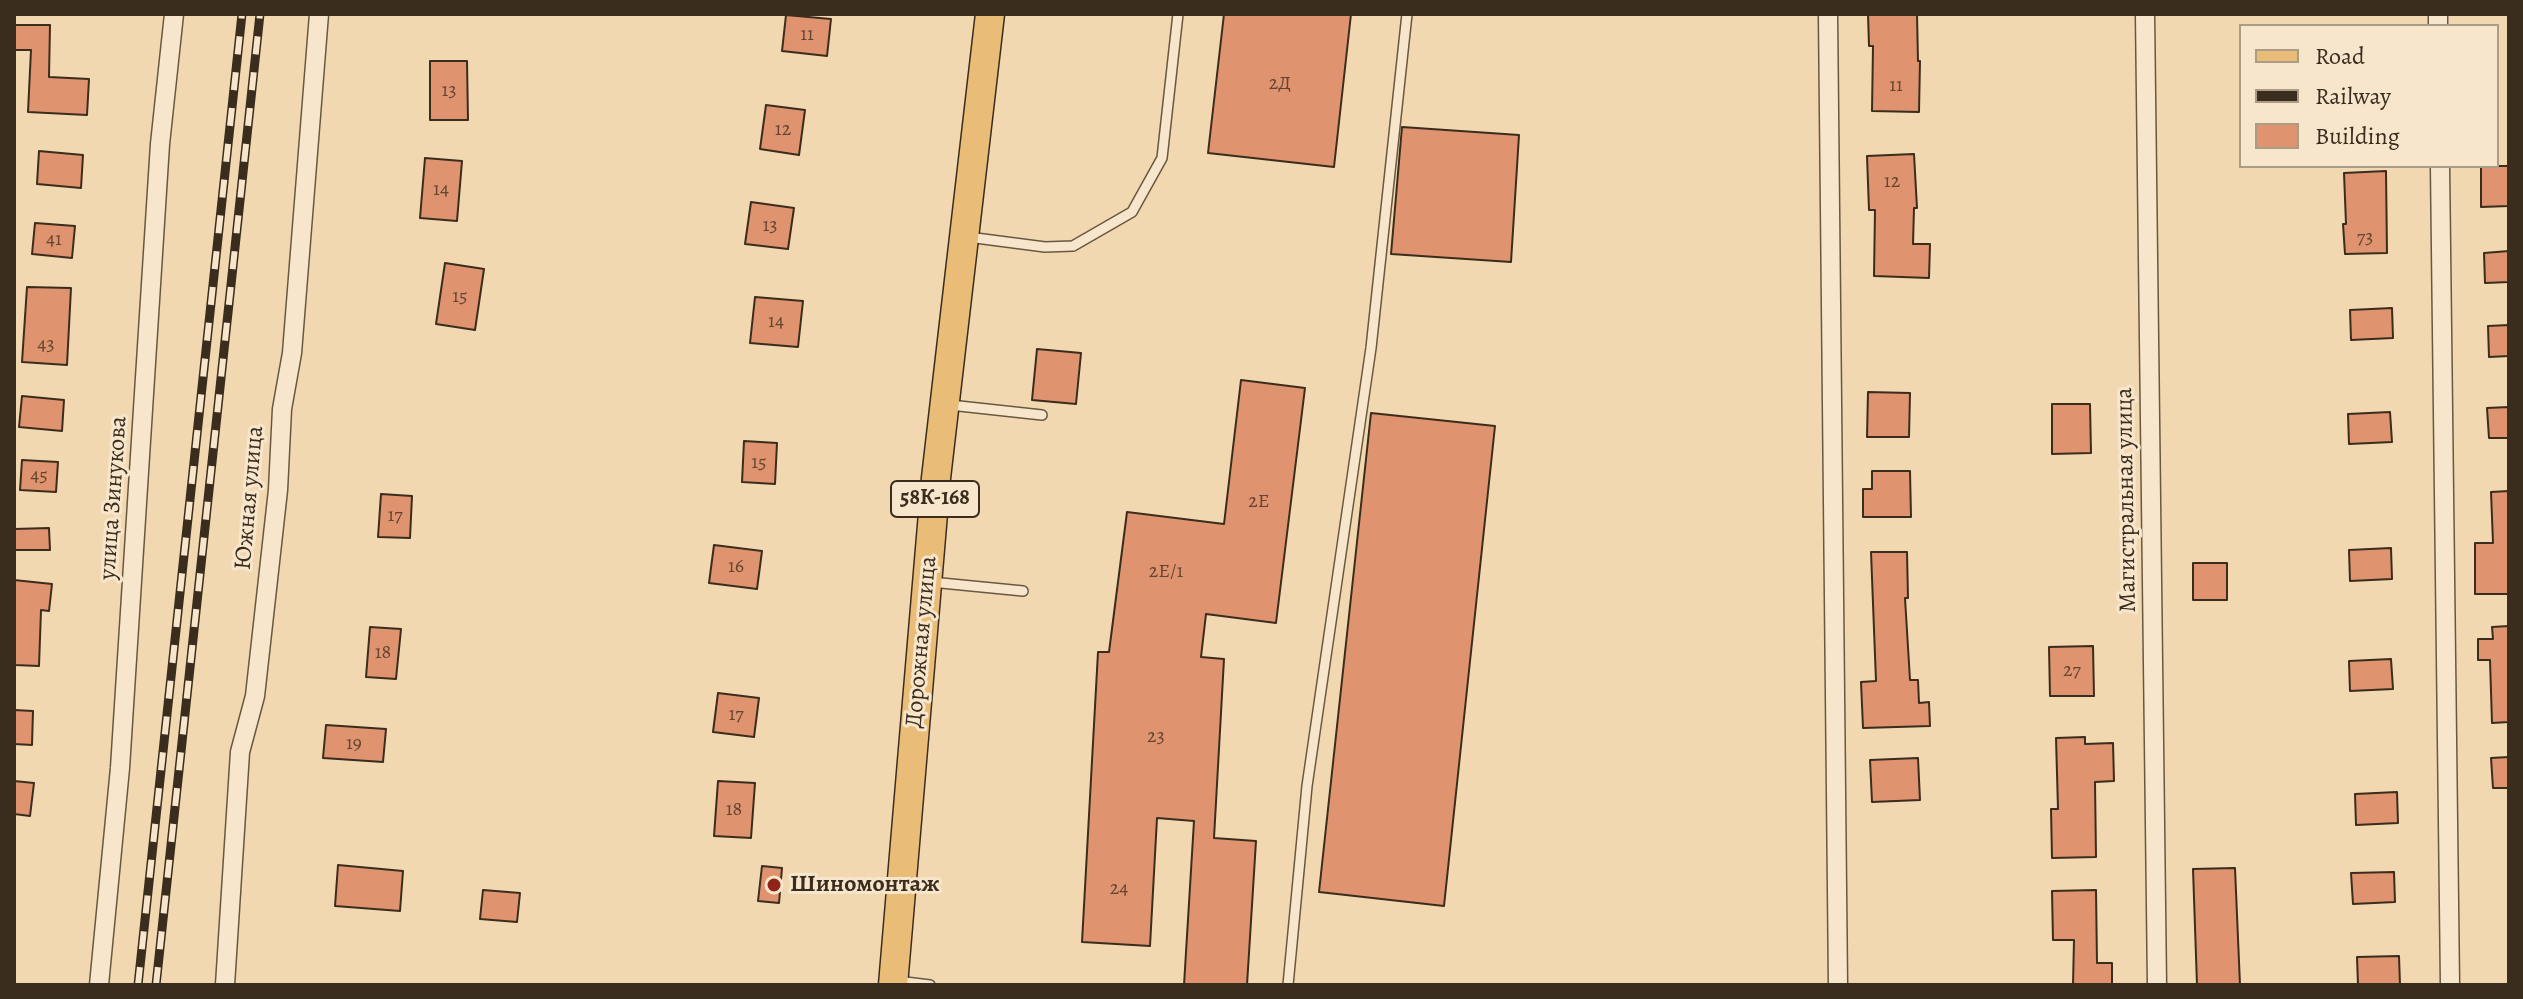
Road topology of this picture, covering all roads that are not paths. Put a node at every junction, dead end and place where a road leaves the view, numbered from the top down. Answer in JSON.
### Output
{"nodes":[{"id":1,"x":174,"y":14,"type":"edge"},
{"id":2,"x":319,"y":14,"type":"edge"},
{"id":3,"x":990,"y":14,"type":"edge"},
{"id":4,"x":1178,"y":14,"type":"edge"},
{"id":5,"x":1407,"y":14,"type":"edge"},
{"id":6,"x":1828,"y":14,"type":"edge"},
{"id":7,"x":2145,"y":14,"type":"edge"},
{"id":8,"x":2440,"y":168,"type":"edge"},
{"id":9,"x":964,"y":237,"type":"junction"},
{"id":10,"x":945,"y":404,"type":"junction"},
{"id":11,"x":1042,"y":415,"type":"dead end"},
{"id":12,"x":927,"y":582,"type":"junction"},
{"id":13,"x":1023,"y":591,"type":"dead end"},
{"id":14,"x":894,"y":983,"type":"edge"},
{"id":15,"x":99,"y":985,"type":"edge"},
{"id":16,"x":225,"y":985,"type":"edge"},
{"id":17,"x":930,"y":985,"type":"edge"},
{"id":18,"x":1288,"y":985,"type":"edge"},
{"id":19,"x":1838,"y":985,"type":"edge"},
{"id":20,"x":2157,"y":985,"type":"edge"},
{"id":21,"x":2450,"y":985,"type":"edge"}],
"edges":[{"from":1,"to":15,"type":"street","name":"улица Зинукова"},
{"from":2,"to":16,"type":"street","name":"Южная улица"},
{"from":3,"to":9,"type":"main road","name":"Дорожная улица","number":"58К-168"},
{"from":4,"to":9,"type":"lane"},
{"from":5,"to":18,"type":"lane"},
{"from":6,"to":19,"type":"street"},
{"from":7,"to":20,"type":"street","name":"Магистральная улица"},
{"from":8,"to":21,"type":"street"},
{"from":9,"to":10,"type":"main road","name":"Дорожная улица","number":"58К-168"},
{"from":10,"to":11,"type":"lane"},
{"from":10,"to":12,"type":"main road","name":"Дорожная улица","number":"58К-168"},
{"from":12,"to":13,"type":"lane"},
{"from":12,"to":14,"type":"main road","name":"Дорожная улица","number":"58К-168"},
{"from":14,"to":17,"type":"lane"}]}
